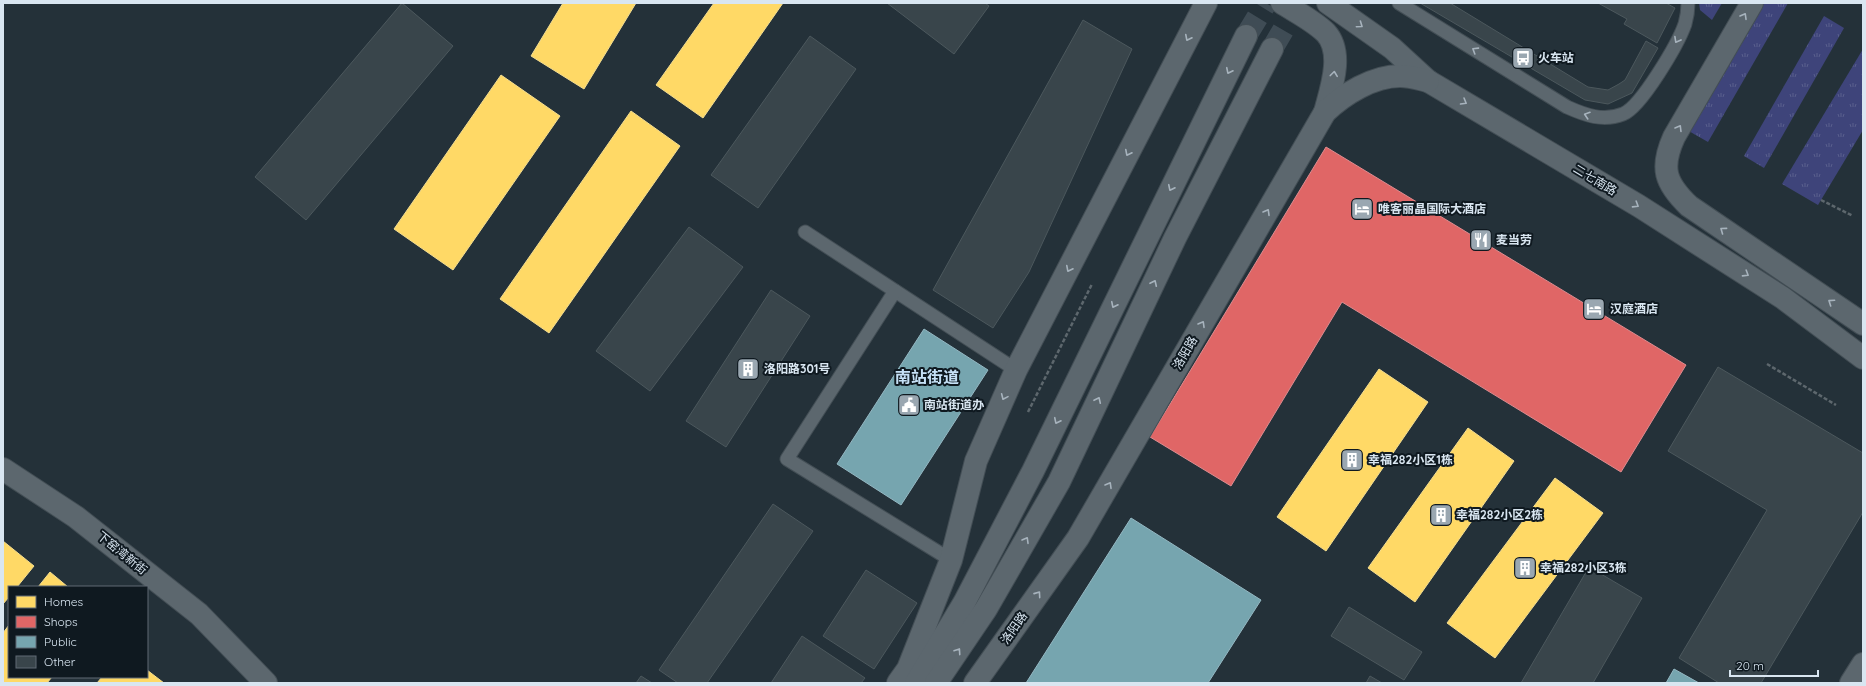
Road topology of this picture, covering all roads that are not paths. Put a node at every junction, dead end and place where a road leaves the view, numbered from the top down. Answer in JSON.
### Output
{"nodes":[{"id":1,"x":1206,"y":3,"type":"edge"},
{"id":2,"x":1282,"y":3,"type":"edge"},
{"id":3,"x":1328,"y":3,"type":"edge"},
{"id":4,"x":1399,"y":3,"type":"edge"},
{"id":5,"x":1688,"y":3,"type":"edge"},
{"id":6,"x":1752,"y":3,"type":"edge"},
{"id":7,"x":1246,"y":36,"type":"tunnel mouth"},
{"id":8,"x":1272,"y":49,"type":"tunnel mouth"},
{"id":9,"x":1428,"y":81,"type":"junction"},
{"id":10,"x":1326,"y":112,"type":"junction"},
{"id":11,"x":805,"y":232,"type":"dead end"},
{"id":12,"x":895,"y":291,"type":"junction"},
{"id":13,"x":1863,"y":324,"type":"edge"},
{"id":14,"x":1863,"y":358,"type":"edge"},
{"id":15,"x":1016,"y":370,"type":"junction"},
{"id":16,"x":3,"y":469,"type":"edge"},
{"id":17,"x":951,"y":560,"type":"junction"},
{"id":18,"x":1863,"y":664,"type":"edge"},
{"id":19,"x":266,"y":683,"type":"edge"},
{"id":20,"x":898,"y":683,"type":"edge"},
{"id":21,"x":916,"y":683,"type":"edge"},
{"id":22,"x":936,"y":683,"type":"edge"},
{"id":23,"x":975,"y":683,"type":"edge"},
{"id":24,"x":1851,"y":683,"type":"edge"}],
"edges":[{"from":1,"to":15,"type":"main road","one_way":true},
{"from":10,"to":2,"type":"main road","one_way":true},
{"from":3,"to":9,"type":"main road","name":"二七南路","one_way":true},
{"from":5,"to":4,"type":"lane","one_way":true},
{"from":13,"to":6,"type":"main road","one_way":true},
{"from":7,"to":21,"type":"main road","one_way":true},
{"from":22,"to":8,"type":"main road","one_way":true},
{"from":9,"to":10,"type":"main road","name":"洛阳路"},
{"from":9,"to":14,"type":"main road","name":"二七南路","one_way":true},
{"from":23,"to":10,"type":"main road","name":"洛阳路","one_way":true},
{"from":11,"to":12,"type":"lane"},
{"from":12,"to":15,"type":"lane"},
{"from":12,"to":17,"type":"lane"},
{"from":15,"to":17,"type":"main road","one_way":true},
{"from":16,"to":19,"type":"main road","name":"下窑湾新街"},
{"from":17,"to":20,"type":"main road"},
{"from":18,"to":24,"type":"main road"}]}
